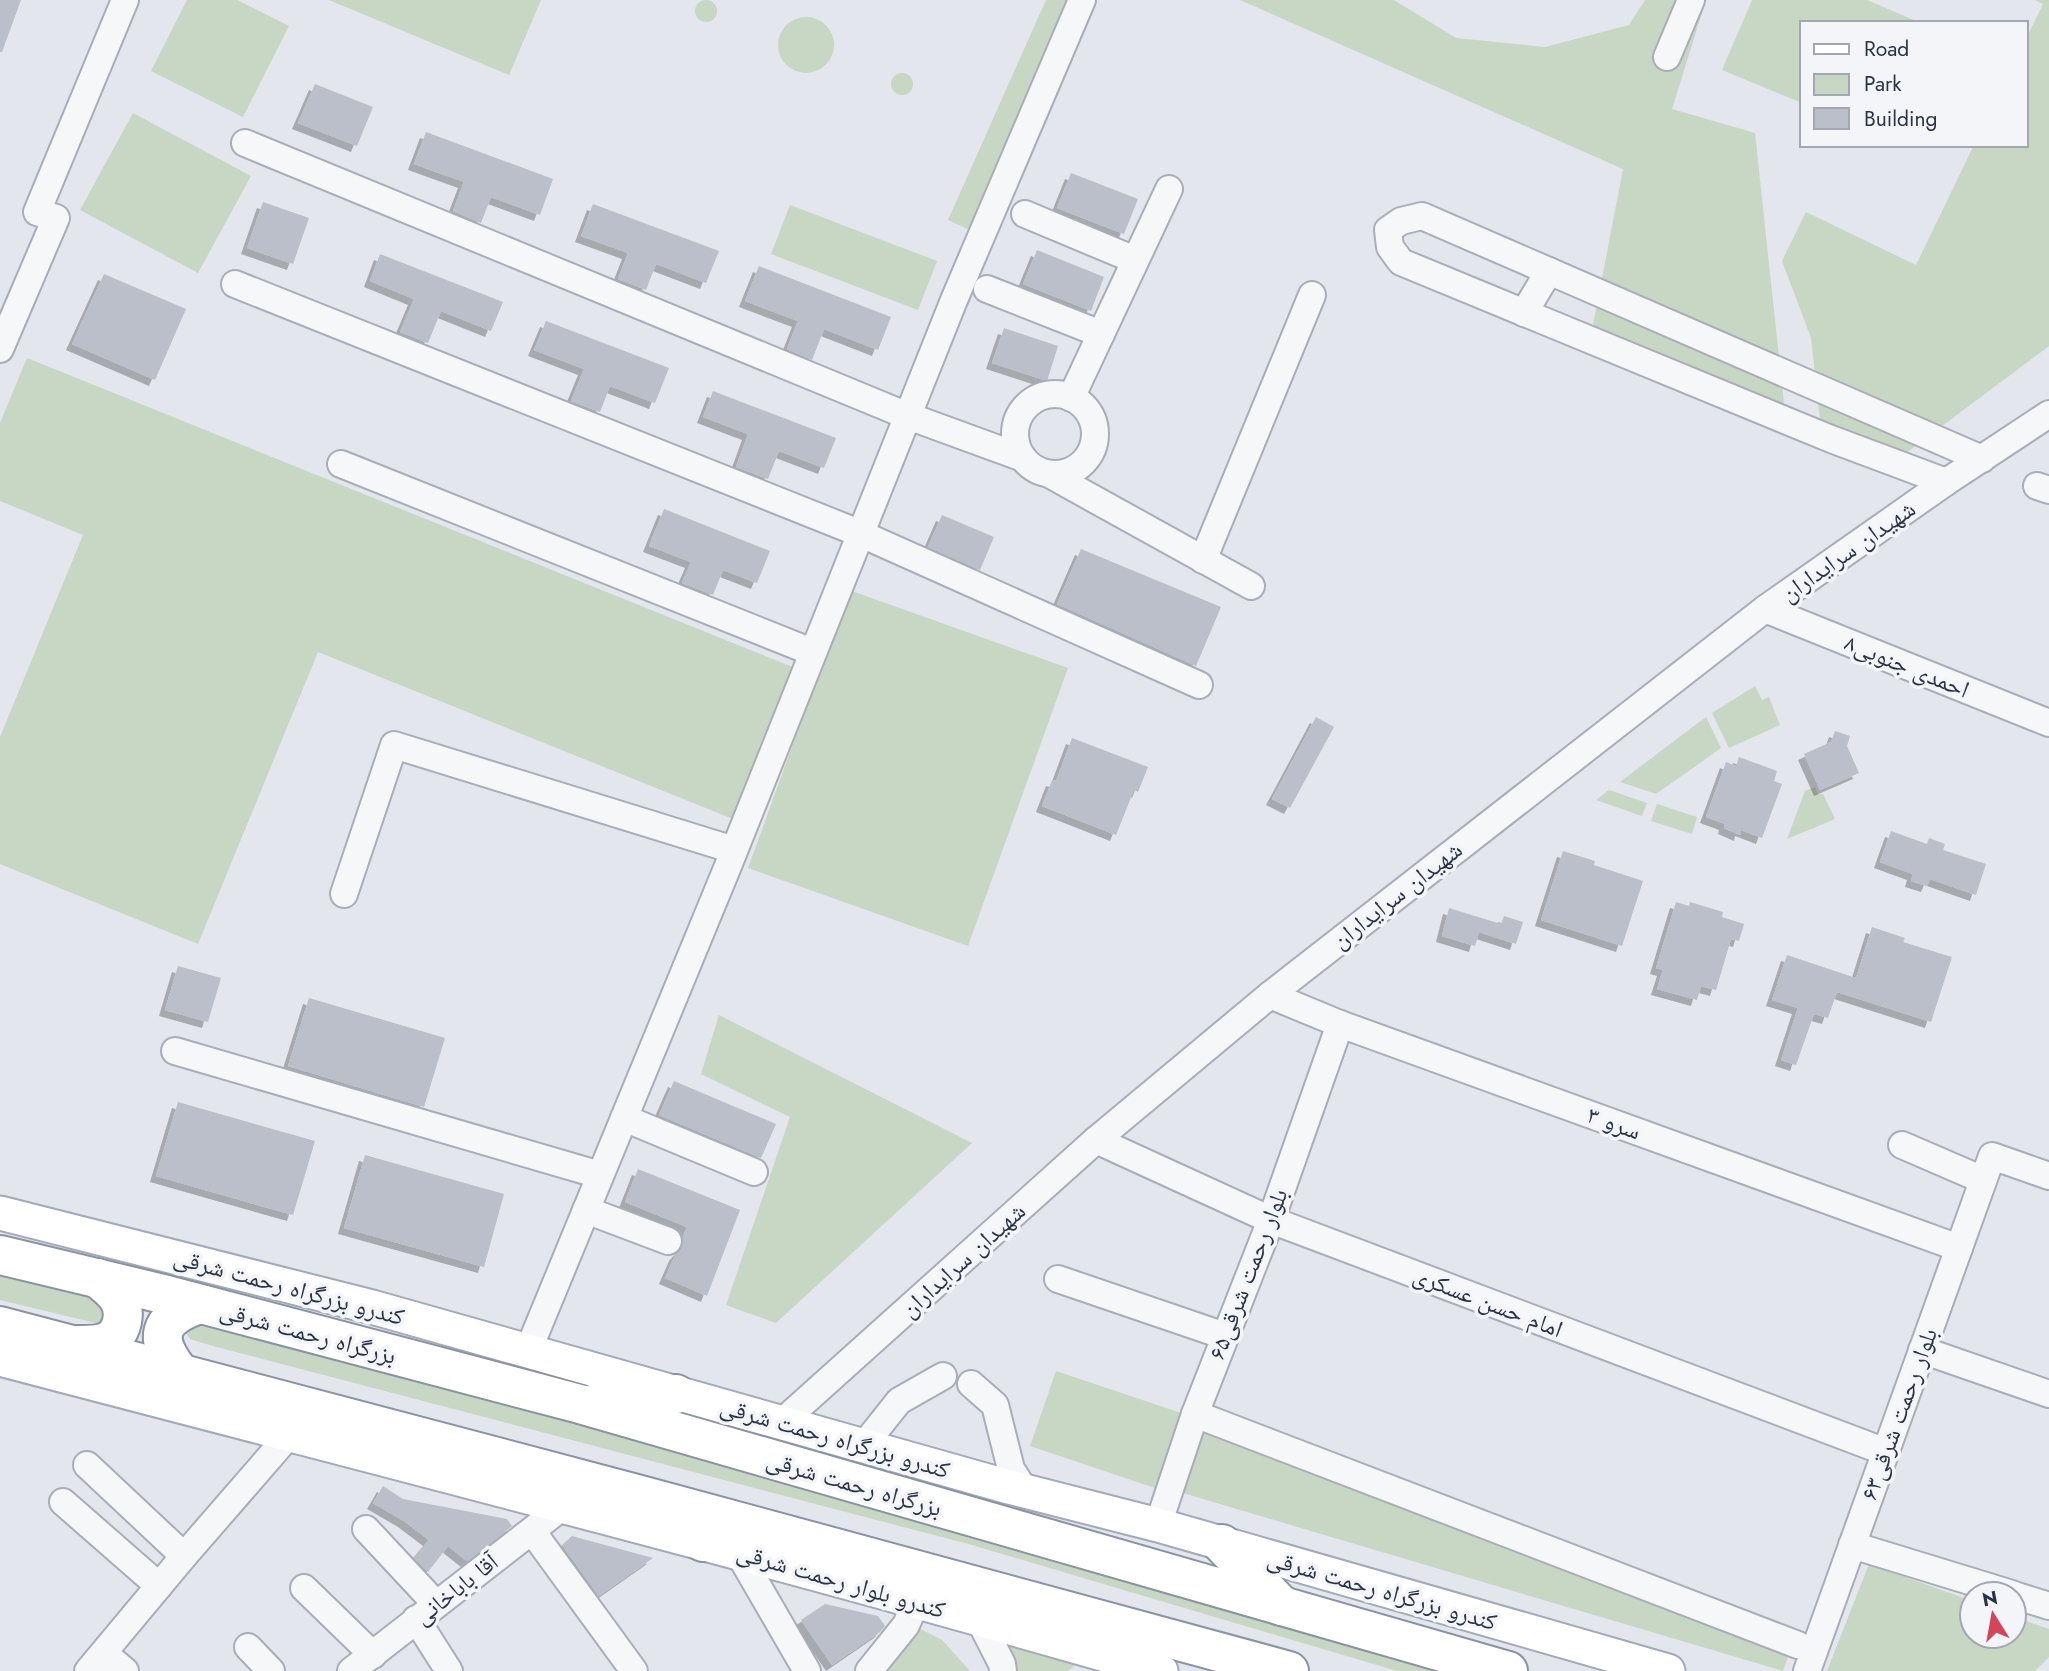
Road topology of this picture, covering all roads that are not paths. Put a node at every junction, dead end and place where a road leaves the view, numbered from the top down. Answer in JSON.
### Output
{"nodes":[{"id":1,"x":125,"y":0,"type":"edge"},
{"id":2,"x":1082,"y":0,"type":"edge"},
{"id":3,"x":1691,"y":0,"type":"edge"},
{"id":4,"x":1667,"y":57,"type":"dead end"},
{"id":5,"x":245,"y":143,"type":"dead end"},
{"id":6,"x":1169,"y":189,"type":"dead end"},
{"id":7,"x":1025,"y":214,"type":"dead end"},
{"id":8,"x":1135,"y":260,"type":"junction"},
{"id":9,"x":1549,"y":271,"type":"junction"},
{"id":10,"x":235,"y":284,"type":"dead end"},
{"id":11,"x":987,"y":289,"type":"dead end"},
{"id":12,"x":1312,"y":295,"type":"dead end"},
{"id":13,"x":1524,"y":313,"type":"junction"},
{"id":14,"x":1101,"y":334,"type":"junction"},
{"id":15,"x":0,"y":349,"type":"edge"},
{"id":16,"x":1071,"y":398,"type":"junction"},
{"id":17,"x":1849,"y":402,"type":"junction"},
{"id":18,"x":2049,"y":414,"type":"edge"},
{"id":19,"x":908,"y":416,"type":"junction"},
{"id":20,"x":1830,"y":439,"type":"junction"},
{"id":21,"x":1023,"y":458,"type":"junction"},
{"id":22,"x":1982,"y":459,"type":"junction"},
{"id":23,"x":341,"y":464,"type":"dead end"},
{"id":24,"x":1049,"y":474,"type":"junction"},
{"id":25,"x":1946,"y":482,"type":"junction"},
{"id":26,"x":859,"y":533,"type":"junction"},
{"id":27,"x":1203,"y":560,"type":"junction"},
{"id":28,"x":1251,"y":586,"type":"dead end"},
{"id":29,"x":1765,"y":609,"type":"junction"},
{"id":30,"x":812,"y":652,"type":"junction"},
{"id":31,"x":1199,"y":685,"type":"dead end"},
{"id":32,"x":2049,"y":723,"type":"edge"},
{"id":33,"x":734,"y":850,"type":"junction"},
{"id":34,"x":344,"y":894,"type":"dead end"},
{"id":35,"x":1270,"y":995,"type":"junction"},
{"id":36,"x":1340,"y":1024,"type":"junction"},
{"id":37,"x":175,"y":1051,"type":"dead end"},
{"id":38,"x":624,"y":1118,"type":"junction"},
{"id":39,"x":1096,"y":1140,"type":"junction"},
{"id":40,"x":1902,"y":1145,"type":"dead end"},
{"id":41,"x":1988,"y":1168,"type":"junction"},
{"id":42,"x":754,"y":1171,"type":"dead end"},
{"id":43,"x":600,"y":1175,"type":"junction"},
{"id":44,"x":2049,"y":1176,"type":"edge"},
{"id":45,"x":586,"y":1210,"type":"junction"},
{"id":46,"x":0,"y":1213,"type":"edge"},
{"id":47,"x":1271,"y":1220,"type":"junction"},
{"id":48,"x":668,"y":1241,"type":"dead end"},
{"id":49,"x":1959,"y":1248,"type":"junction"},
{"id":50,"x":0,"y":1255,"type":"edge"},
{"id":51,"x":97,"y":1278,"type":"junction"},
{"id":52,"x":1058,"y":1279,"type":"dead end"},
{"id":53,"x":200,"y":1304,"type":"junction"},
{"id":54,"x":0,"y":1326,"type":"edge"},
{"id":55,"x":1225,"y":1336,"type":"junction"},
{"id":56,"x":72,"y":1345,"type":"junction"},
{"id":57,"x":1922,"y":1350,"type":"junction"},
{"id":58,"x":528,"y":1351,"type":"junction"},
{"id":59,"x":0,"y":1359,"type":"edge"},
{"id":60,"x":181,"y":1374,"type":"junction"},
{"id":61,"x":943,"y":1376,"type":"dead end"},
{"id":62,"x":971,"y":1384,"type":"dead end"},
{"id":63,"x":676,"y":1394,"type":"junction"},
{"id":64,"x":2049,"y":1394,"type":"edge"},
{"id":65,"x":580,"y":1404,"type":"junction"},
{"id":66,"x":1195,"y":1414,"type":"junction"},
{"id":67,"x":782,"y":1422,"type":"junction"},
{"id":68,"x":289,"y":1435,"type":"junction"},
{"id":69,"x":864,"y":1446,"type":"junction"},
{"id":70,"x":1886,"y":1452,"type":"junction"},
{"id":71,"x":88,"y":1465,"type":"dead end"},
{"id":72,"x":1025,"y":1491,"type":"junction"},
{"id":73,"x":637,"y":1494,"type":"junction"},
{"id":74,"x":63,"y":1502,"type":"dead end"},
{"id":75,"x":562,"y":1507,"type":"junction"},
{"id":76,"x":1158,"y":1525,"type":"junction"},
{"id":77,"x":366,"y":1529,"type":"dead end"},
{"id":78,"x":532,"y":1531,"type":"junction"},
{"id":79,"x":1222,"y":1544,"type":"junction"},
{"id":80,"x":1852,"y":1545,"type":"junction"},
{"id":81,"x":721,"y":1547,"type":"junction"},
{"id":82,"x":184,"y":1556,"type":"junction"},
{"id":83,"x":1967,"y":1580,"type":"edge"},
{"id":84,"x":159,"y":1586,"type":"junction"},
{"id":85,"x":304,"y":1588,"type":"dead end"},
{"id":86,"x":2028,"y":1599,"type":"edge"},
{"id":87,"x":916,"y":1602,"type":"junction"},
{"id":88,"x":2049,"y":1606,"type":"edge"},
{"id":89,"x":1284,"y":1608,"type":"junction"},
{"id":90,"x":426,"y":1612,"type":"junction"},
{"id":91,"x":979,"y":1619,"type":"junction"},
{"id":92,"x":1797,"y":1645,"type":"dead end"},
{"id":93,"x":247,"y":1647,"type":"dead end"},
{"id":94,"x":373,"y":1655,"type":"junction"},
{"id":95,"x":96,"y":1662,"type":"edge"},
{"id":96,"x":1142,"y":1669,"type":"edge"},
{"id":97,"x":125,"y":1671,"type":"edge"},
{"id":98,"x":271,"y":1671,"type":"edge"},
{"id":99,"x":351,"y":1671,"type":"edge"},
{"id":100,"x":449,"y":1671,"type":"edge"},
{"id":101,"x":634,"y":1671,"type":"edge"},
{"id":102,"x":807,"y":1671,"type":"edge"},
{"id":103,"x":869,"y":1671,"type":"edge"},
{"id":104,"x":1003,"y":1671,"type":"edge"},
{"id":105,"x":1289,"y":1671,"type":"edge"},
{"id":106,"x":1508,"y":1671,"type":"edge"},
{"id":107,"x":1668,"y":1671,"type":"edge"},
{"id":108,"x":1807,"y":1671,"type":"edge"}],
"edges":[{"from":1,"to":15,"type":"street"},
{"from":2,"to":19,"type":"street"},
{"from":3,"to":4,"type":"street"},
{"from":5,"to":19,"type":"street"},
{"from":6,"to":8,"type":"street"},
{"from":7,"to":8,"type":"street"},
{"from":8,"to":14,"type":"street"},
{"from":9,"to":13,"type":"street"},
{"from":9,"to":13,"type":"street"},
{"from":9,"to":17,"type":"street"},
{"from":10,"to":26,"type":"street"},
{"from":11,"to":14,"type":"street"},
{"from":12,"to":27,"type":"street"},
{"from":13,"to":20,"type":"street"},
{"from":14,"to":16,"type":"street"},
{"from":16,"to":21,"type":"street"},
{"from":16,"to":24,"type":"street"},
{"from":17,"to":20,"type":"street"},
{"from":17,"to":22,"type":"street"},
{"from":18,"to":22,"type":"street","name":"شهیدان سرایداران"},
{"from":19,"to":21,"type":"street"},
{"from":19,"to":26,"type":"street"},
{"from":20,"to":25,"type":"street"},
{"from":21,"to":24,"type":"street"},
{"from":22,"to":25,"type":"street","name":"شهیدان سرایداران"},
{"from":23,"to":30,"type":"street"},
{"from":24,"to":27,"type":"street"},
{"from":25,"to":29,"type":"street","name":"شهیدان سرایداران"},
{"from":26,"to":30,"type":"street"},
{"from":26,"to":31,"type":"street"},
{"from":27,"to":28,"type":"street"},
{"from":29,"to":32,"type":"street","name":"احمدی جنوبی۸"},
{"from":29,"to":35,"type":"street","name":"شهیدان سرایداران"},
{"from":30,"to":33,"type":"street"},
{"from":33,"to":34,"type":"street"},
{"from":33,"to":38,"type":"street"},
{"from":35,"to":36,"type":"street","name":"سرو ۳"},
{"from":35,"to":39,"type":"street","name":"شهیدان سرایداران"},
{"from":36,"to":47,"type":"street","name":"بلوار رحمت شرقی۶۵"},
{"from":36,"to":49,"type":"street","name":"سرو ۳"},
{"from":37,"to":43,"type":"street"},
{"from":38,"to":42,"type":"street"},
{"from":38,"to":43,"type":"street"},
{"from":39,"to":47,"type":"street","name":"امام حسن عسکری"},
{"from":39,"to":67,"type":"street","name":"شهیدان سرایداران"},
{"from":40,"to":41,"type":"street"},
{"from":41,"to":44,"type":"street"},
{"from":41,"to":49,"type":"street","name":"بلوار رحمت شرقی۶۳"},
{"from":43,"to":45,"type":"street"},
{"from":45,"to":48,"type":"street"},
{"from":45,"to":58,"type":"street"},
{"from":46,"to":58,"type":"main road","name":"کندرو بزرگراه رحمت شرقی"},
{"from":47,"to":55,"type":"street","name":"بلوار رحمت شرقی۶۵"},
{"from":47,"to":70,"type":"street","name":"امام حسن عسکری"},
{"from":49,"to":57,"type":"street","name":"بلوار رحمت شرقی۶۳"},
{"from":50,"to":51,"type":"highway"},
{"from":51,"to":53,"type":"highway","name":"بزرگراه رحمت شرقی"},
{"from":51,"to":56,"type":"highway"},
{"from":52,"to":55,"type":"street"},
{"from":53,"to":60,"type":"highway"},
{"from":53,"to":65,"type":"highway","name":"بزرگراه رحمت شرقی"},
{"from":54,"to":56,"type":"highway"},
{"from":55,"to":66,"type":"street","name":"بلوار رحمت شرقی۶۵"},
{"from":56,"to":60,"type":"highway"},
{"from":57,"to":64,"type":"street"},
{"from":57,"to":70,"type":"street","name":"بلوار رحمت شرقی۶۳"},
{"from":58,"to":63,"type":"main road","name":"کندرو بزرگراه رحمت شرقی"},
{"from":59,"to":68,"type":"main road"},
{"from":60,"to":73,"type":"highway"},
{"from":61,"to":69,"type":"street"},
{"from":62,"to":72,"type":"street"},
{"from":63,"to":65,"type":"highway"},
{"from":63,"to":67,"type":"main road","name":"کندرو بزرگراه رحمت شرقی"},
{"from":65,"to":89,"type":"highway","name":"بزرگراه رحمت شرقی"},
{"from":66,"to":76,"type":"street","name":"بلوار رحمت شرقی۶۵"},
{"from":66,"to":92,"type":"street"},
{"from":67,"to":69,"type":"main road","name":"کندرو بزرگراه رحمت شرقی"},
{"from":68,"to":75,"type":"main road"},
{"from":68,"to":82,"type":"street"},
{"from":69,"to":72,"type":"main road","name":"کندرو بزرگراه رحمت شرقی"},
{"from":70,"to":80,"type":"street","name":"بلوار رحمت شرقی۶۳"},
{"from":71,"to":82,"type":"street"},
{"from":72,"to":76,"type":"main road","name":"کندرو بزرگراه رحمت شرقی"},
{"from":73,"to":81,"type":"highway"},
{"from":73,"to":105,"type":"highway"},
{"from":74,"to":84,"type":"street"},
{"from":75,"to":78,"type":"street","name":"آقا باباخانی"},
{"from":75,"to":81,"type":"main road"},
{"from":76,"to":79,"type":"main road","name":"کندرو بزرگراه رحمت شرقی"},
{"from":77,"to":90,"type":"street"},
{"from":78,"to":90,"type":"street","name":"آقا باباخانی"},
{"from":78,"to":101,"type":"street"},
{"from":79,"to":89,"type":"highway"},
{"from":79,"to":107,"type":"main road","name":"کندرو بزرگراه رحمت شرقی"},
{"from":80,"to":83,"type":"street"},
{"from":80,"to":108,"type":"street","name":"بلوار رحمت شرقی۶۳"},
{"from":81,"to":87,"type":"main road","name":"کندرو بلوار رحمت شرقی"},
{"from":81,"to":102,"type":"street"},
{"from":82,"to":84,"type":"street"},
{"from":84,"to":95,"type":"street"},
{"from":85,"to":94,"type":"street"},
{"from":86,"to":88,"type":"street"},
{"from":87,"to":91,"type":"main road","name":"کندرو بلوار رحمت شرقی"},
{"from":87,"to":103,"type":"street"},
{"from":89,"to":106,"type":"highway","name":"بزرگراه رحمت شرقی"},
{"from":90,"to":94,"type":"street","name":"آقا باباخانی"},
{"from":90,"to":100,"type":"street"},
{"from":91,"to":96,"type":"main road"},
{"from":91,"to":104,"type":"street"},
{"from":93,"to":98,"type":"street"},
{"from":94,"to":99,"type":"street","name":"آقا باباخانی"},
{"from":95,"to":97,"type":"street"}]}
